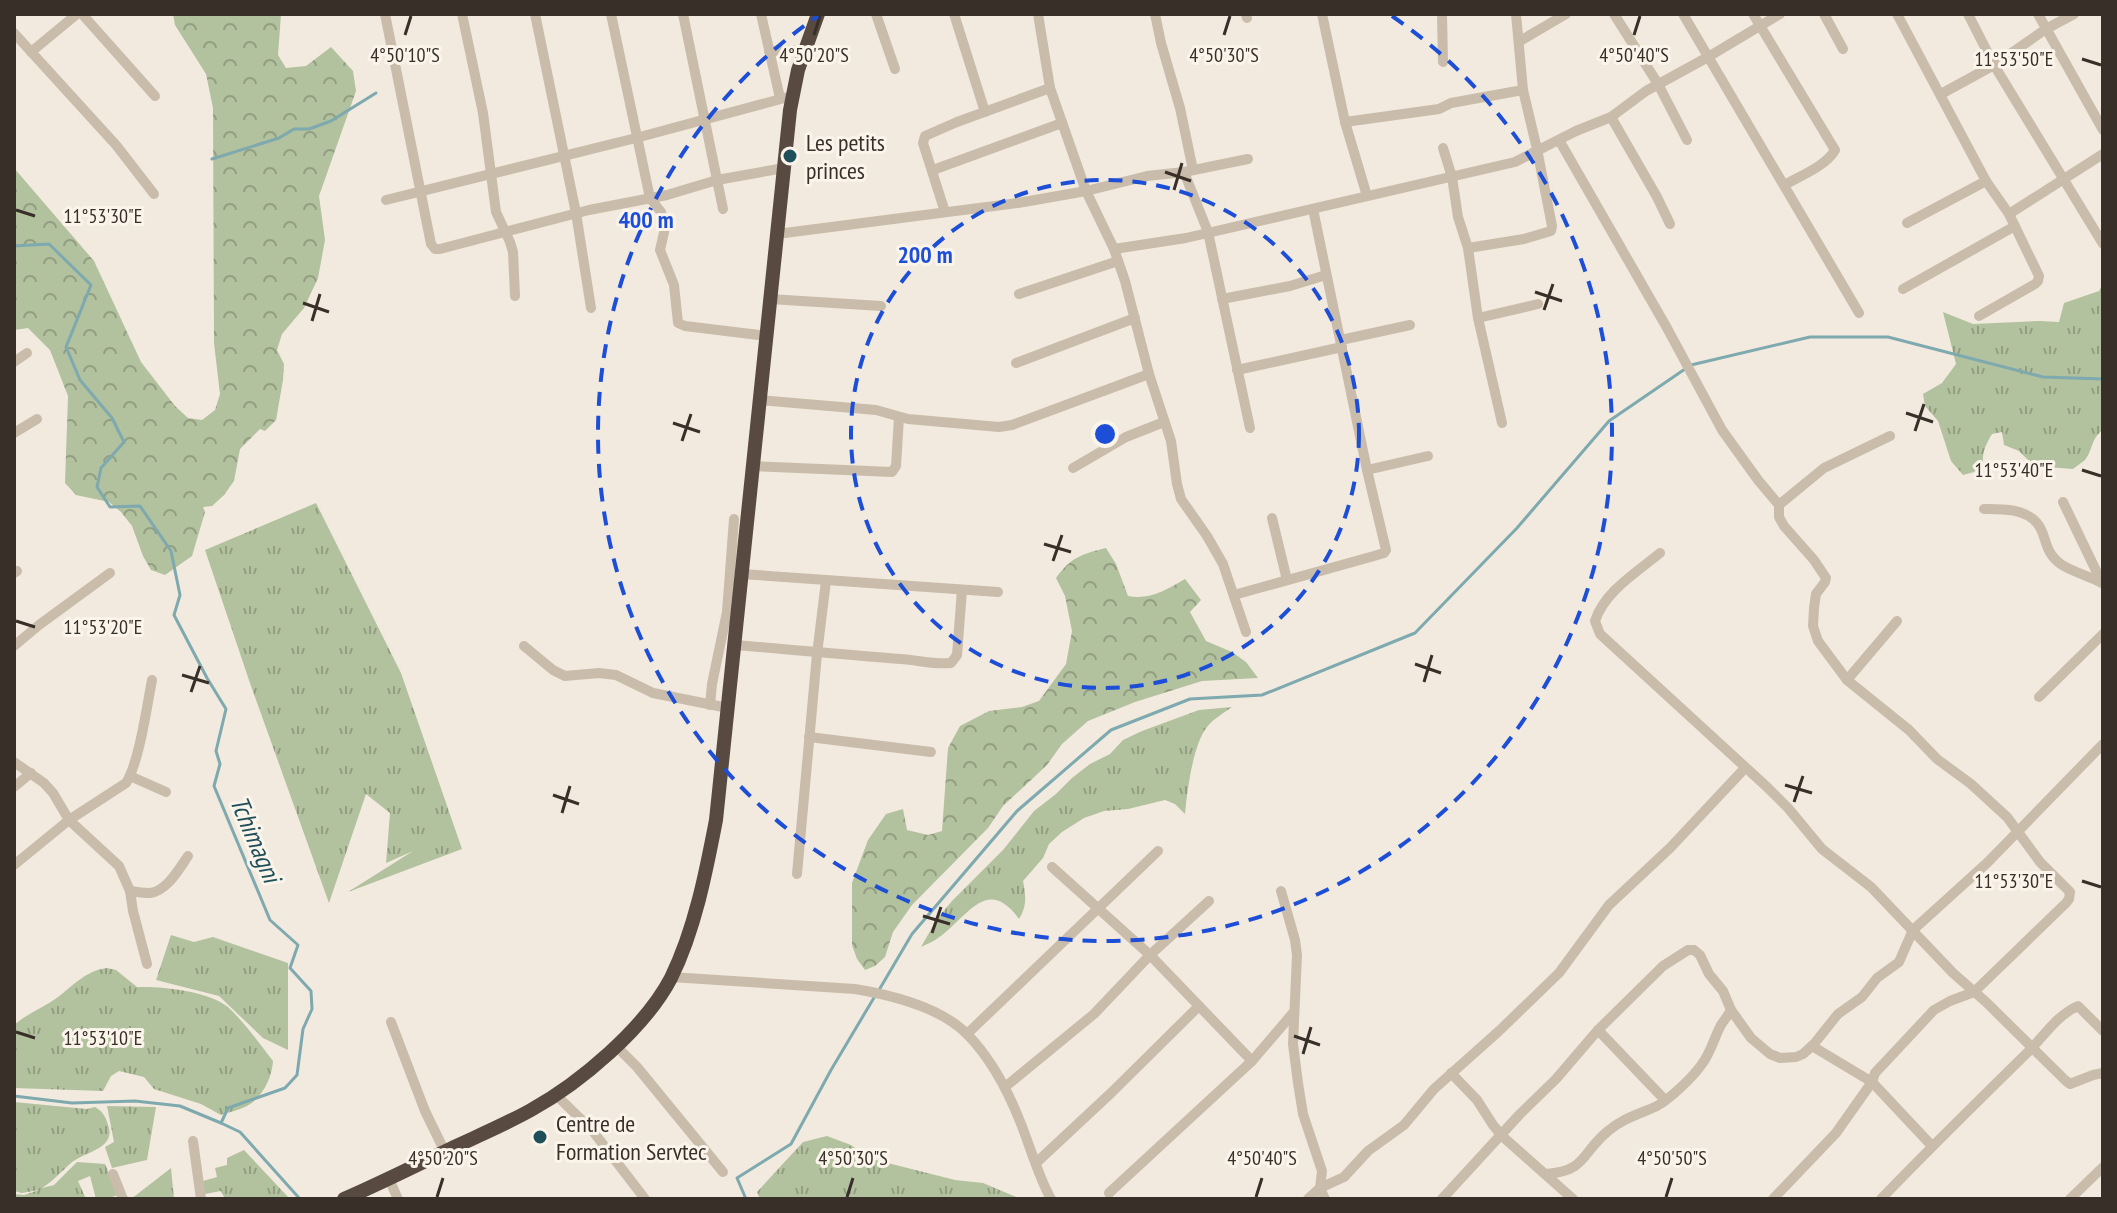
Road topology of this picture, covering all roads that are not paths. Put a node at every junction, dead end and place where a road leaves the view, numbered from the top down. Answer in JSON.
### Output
{"nodes":[{"id":1,"x":79,"y":14,"type":"edge"},
{"id":2,"x":385,"y":14,"type":"edge"},
{"id":3,"x":462,"y":14,"type":"edge"},
{"id":4,"x":535,"y":14,"type":"edge"},
{"id":5,"x":611,"y":14,"type":"edge"},
{"id":6,"x":683,"y":14,"type":"edge"},
{"id":7,"x":761,"y":14,"type":"edge"},
{"id":8,"x":818,"y":14,"type":"edge"},
{"id":9,"x":876,"y":14,"type":"edge"},
{"id":10,"x":954,"y":14,"type":"edge"},
{"id":11,"x":1038,"y":14,"type":"edge"},
{"id":12,"x":1155,"y":14,"type":"edge"},
{"id":13,"x":1322,"y":14,"type":"edge"},
{"id":14,"x":1442,"y":14,"type":"edge"},
{"id":15,"x":1516,"y":14,"type":"edge"},
{"id":16,"x":1566,"y":14,"type":"edge"},
{"id":17,"x":1614,"y":14,"type":"edge"},
{"id":18,"x":1683,"y":14,"type":"edge"},
{"id":19,"x":1753,"y":14,"type":"edge"},
{"id":20,"x":1780,"y":14,"type":"edge"},
{"id":21,"x":1824,"y":14,"type":"edge"},
{"id":22,"x":1897,"y":14,"type":"edge"},
{"id":23,"x":1968,"y":14,"type":"edge"},
{"id":24,"x":2038,"y":14,"type":"edge"},
{"id":25,"x":2074,"y":14,"type":"edge"},
{"id":26,"x":1761,"y":26,"type":"junction"},
{"id":27,"x":2046,"y":29,"type":"junction"},
{"id":28,"x":14,"y":33,"type":"edge"},
{"id":29,"x":1520,"y":41,"type":"junction"},
{"id":30,"x":1843,"y":49,"type":"dead end"},
{"id":31,"x":804,"y":50,"type":"junction"},
{"id":32,"x":769,"y":51,"type":"junction"},
{"id":33,"x":31,"y":52,"type":"junction"},
{"id":34,"x":1708,"y":57,"type":"junction"},
{"id":35,"x":1443,"y":62,"type":"dead end"},
{"id":36,"x":1994,"y":65,"type":"junction"},
{"id":37,"x":895,"y":69,"type":"dead end"},
{"id":38,"x":1658,"y":84,"type":"junction"},
{"id":39,"x":1050,"y":88,"type":"junction"},
{"id":40,"x":1523,"y":90,"type":"junction"},
{"id":41,"x":1941,"y":94,"type":"junction"},
{"id":42,"x":155,"y":96,"type":"dead end"},
{"id":43,"x":786,"y":97,"type":"junction"},
{"id":44,"x":985,"y":112,"type":"junction"},
{"id":45,"x":1611,"y":117,"type":"junction"},
{"id":46,"x":704,"y":118,"type":"junction"},
{"id":47,"x":1345,"y":122,"type":"junction"},
{"id":48,"x":1062,"y":123,"type":"junction"},
{"id":49,"x":2103,"y":130,"type":"edge"},
{"id":50,"x":636,"y":138,"type":"junction"},
{"id":51,"x":1559,"y":140,"type":"junction"},
{"id":52,"x":1687,"y":140,"type":"dead end"},
{"id":53,"x":1443,"y":148,"type":"dead end"},
{"id":54,"x":1537,"y":149,"type":"junction"},
{"id":55,"x":2103,"y":154,"type":"edge"},
{"id":56,"x":563,"y":156,"type":"junction"},
{"id":57,"x":1248,"y":159,"type":"dead end"},
{"id":58,"x":784,"y":168,"type":"junction"},
{"id":59,"x":933,"y":170,"type":"junction"},
{"id":60,"x":1189,"y":171,"type":"junction"},
{"id":61,"x":492,"y":174,"type":"junction"},
{"id":62,"x":1452,"y":177,"type":"junction"},
{"id":63,"x":717,"y":180,"type":"junction"},
{"id":64,"x":2065,"y":180,"type":"junction"},
{"id":65,"x":1986,"y":181,"type":"junction"},
{"id":66,"x":1784,"y":185,"type":"junction"},
{"id":67,"x":420,"y":191,"type":"junction"},
{"id":68,"x":1086,"y":191,"type":"junction"},
{"id":69,"x":154,"y":194,"type":"dead end"},
{"id":70,"x":1367,"y":196,"type":"junction"},
{"id":71,"x":650,"y":198,"type":"junction"},
{"id":72,"x":386,"y":200,"type":"dead end"},
{"id":73,"x":723,"y":209,"type":"dead end"},
{"id":74,"x":1313,"y":209,"type":"junction"},
{"id":75,"x":945,"y":212,"type":"junction"},
{"id":76,"x":576,"y":213,"type":"junction"},
{"id":77,"x":2009,"y":214,"type":"junction"},
{"id":78,"x":1907,"y":223,"type":"dead end"},
{"id":79,"x":1670,"y":224,"type":"dead end"},
{"id":80,"x":2015,"y":226,"type":"junction"},
{"id":81,"x":503,"y":231,"type":"junction"},
{"id":82,"x":1208,"y":232,"type":"junction"},
{"id":83,"x":777,"y":234,"type":"junction"},
{"id":84,"x":2103,"y":244,"type":"edge"},
{"id":85,"x":1468,"y":248,"type":"junction"},
{"id":86,"x":1114,"y":249,"type":"junction"},
{"id":87,"x":1118,"y":261,"type":"junction"},
{"id":88,"x":1326,"y":275,"type":"junction"},
{"id":89,"x":1903,"y":289,"type":"dead end"},
{"id":90,"x":1019,"y":294,"type":"dead end"},
{"id":91,"x":515,"y":296,"type":"dead end"},
{"id":92,"x":770,"y":299,"type":"junction"},
{"id":93,"x":1222,"y":299,"type":"junction"},
{"id":94,"x":1538,"y":304,"type":"dead end"},
{"id":95,"x":881,"y":306,"type":"dead end"},
{"id":96,"x":591,"y":308,"type":"dead end"},
{"id":97,"x":1859,"y":313,"type":"dead end"},
{"id":98,"x":1979,"y":316,"type":"dead end"},
{"id":99,"x":1135,"y":318,"type":"junction"},
{"id":100,"x":1478,"y":318,"type":"junction"},
{"id":101,"x":1410,"y":325,"type":"dead end"},
{"id":102,"x":767,"y":336,"type":"junction"},
{"id":103,"x":1342,"y":343,"type":"junction"},
{"id":104,"x":27,"y":353,"type":"dead end"},
{"id":105,"x":14,"y":362,"type":"edge"},
{"id":106,"x":1016,"y":363,"type":"dead end"},
{"id":107,"x":1237,"y":370,"type":"junction"},
{"id":108,"x":1149,"y":374,"type":"junction"},
{"id":109,"x":759,"y":400,"type":"junction"},
{"id":110,"x":899,"y":417,"type":"junction"},
{"id":111,"x":37,"y":419,"type":"dead end"},
{"id":112,"x":1164,"y":422,"type":"junction"},
{"id":113,"x":1502,"y":423,"type":"dead end"},
{"id":114,"x":1250,"y":428,"type":"dead end"},
{"id":115,"x":14,"y":433,"type":"edge"},
{"id":116,"x":1890,"y":436,"type":"dead end"},
{"id":117,"x":1428,"y":456,"type":"dead end"},
{"id":118,"x":752,"y":466,"type":"junction"},
{"id":119,"x":1073,"y":468,"type":"dead end"},
{"id":120,"x":1367,"y":470,"type":"junction"},
{"id":121,"x":2063,"y":502,"type":"dead end"},
{"id":122,"x":1779,"y":505,"type":"junction"},
{"id":123,"x":1984,"y":509,"type":"dead end"},
{"id":124,"x":1272,"y":518,"type":"dead end"},
{"id":125,"x":734,"y":519,"type":"dead end"},
{"id":126,"x":1660,"y":553,"type":"dead end"},
{"id":127,"x":110,"y":573,"type":"dead end"},
{"id":128,"x":741,"y":574,"type":"junction"},
{"id":129,"x":1287,"y":580,"type":"junction"},
{"id":130,"x":826,"y":581,"type":"junction"},
{"id":131,"x":2103,"y":584,"type":"edge"},
{"id":132,"x":962,"y":590,"type":"junction"},
{"id":133,"x":998,"y":592,"type":"dead end"},
{"id":134,"x":1234,"y":595,"type":"junction"},
{"id":135,"x":1897,"y":621,"type":"dead end"},
{"id":136,"x":1246,"y":632,"type":"dead end"},
{"id":137,"x":2103,"y":634,"type":"edge"},
{"id":138,"x":734,"y":645,"type":"junction"},
{"id":139,"x":14,"y":646,"type":"edge"},
{"id":140,"x":524,"y":646,"type":"dead end"},
{"id":141,"x":817,"y":654,"type":"junction"},
{"id":142,"x":152,"y":680,"type":"dead end"},
{"id":143,"x":1847,"y":680,"type":"junction"},
{"id":144,"x":2039,"y":697,"type":"dead end"},
{"id":145,"x":710,"y":705,"type":"junction"},
{"id":146,"x":728,"y":708,"type":"junction"},
{"id":147,"x":809,"y":737,"type":"junction"},
{"id":148,"x":2103,"y":744,"type":"edge"},
{"id":149,"x":931,"y":752,"type":"dead end"},
{"id":150,"x":14,"y":762,"type":"edge"},
{"id":151,"x":1745,"y":768,"type":"junction"},
{"id":152,"x":31,"y":773,"type":"junction"},
{"id":153,"x":130,"y":776,"type":"junction"},
{"id":154,"x":14,"y":787,"type":"edge"},
{"id":155,"x":166,"y":792,"type":"dead end"},
{"id":156,"x":69,"y":820,"type":"junction"},
{"id":157,"x":2019,"y":831,"type":"junction"},
{"id":158,"x":1158,"y":851,"type":"dead end"},
{"id":159,"x":188,"y":856,"type":"dead end"},
{"id":160,"x":14,"y":865,"type":"edge"},
{"id":161,"x":1052,"y":867,"type":"dead end"},
{"id":162,"x":797,"y":874,"type":"dead end"},
{"id":163,"x":130,"y":891,"type":"junction"},
{"id":164,"x":1281,"y":891,"type":"dead end"},
{"id":165,"x":1209,"y":901,"type":"dead end"},
{"id":166,"x":1098,"y":909,"type":"junction"},
{"id":167,"x":1913,"y":930,"type":"junction"},
{"id":168,"x":1150,"y":955,"type":"junction"},
{"id":169,"x":147,"y":964,"type":"dead end"},
{"id":170,"x":671,"y":977,"type":"junction"},
{"id":171,"x":1974,"y":992,"type":"junction"},
{"id":172,"x":1199,"y":1006,"type":"junction"},
{"id":173,"x":1731,"y":1010,"type":"junction"},
{"id":174,"x":1293,"y":1013,"type":"junction"},
{"id":175,"x":391,"y":1022,"type":"dead end"},
{"id":176,"x":1598,"y":1030,"type":"junction"},
{"id":177,"x":2103,"y":1031,"type":"edge"},
{"id":178,"x":967,"y":1034,"type":"junction"},
{"id":179,"x":616,"y":1046,"type":"junction"},
{"id":180,"x":1812,"y":1046,"type":"junction"},
{"id":181,"x":2032,"y":1048,"type":"junction"},
{"id":182,"x":1252,"y":1061,"type":"junction"},
{"id":183,"x":1451,"y":1073,"type":"junction"},
{"id":184,"x":2103,"y":1073,"type":"edge"},
{"id":185,"x":1872,"y":1082,"type":"junction"},
{"id":186,"x":1005,"y":1087,"type":"junction"},
{"id":187,"x":556,"y":1095,"type":"junction"},
{"id":188,"x":1665,"y":1100,"type":"junction"},
{"id":189,"x":1502,"y":1136,"type":"junction"},
{"id":190,"x":193,"y":1141,"type":"dead end"},
{"id":191,"x":1932,"y":1146,"type":"junction"},
{"id":192,"x":445,"y":1152,"type":"junction"},
{"id":193,"x":1036,"y":1163,"type":"junction"},
{"id":194,"x":2103,"y":1167,"type":"edge"},
{"id":195,"x":723,"y":1172,"type":"dead end"},
{"id":196,"x":113,"y":1174,"type":"dead end"},
{"id":197,"x":1546,"y":1174,"type":"junction"},
{"id":198,"x":389,"y":1179,"type":"junction"},
{"id":199,"x":1320,"y":1188,"type":"junction"},
{"id":200,"x":1109,"y":1193,"type":"dead end"},
{"id":201,"x":123,"y":1199,"type":"edge"},
{"id":202,"x":201,"y":1199,"type":"edge"},
{"id":203,"x":344,"y":1199,"type":"edge"},
{"id":204,"x":398,"y":1199,"type":"edge"},
{"id":205,"x":645,"y":1199,"type":"edge"},
{"id":206,"x":1051,"y":1199,"type":"edge"},
{"id":207,"x":1308,"y":1199,"type":"edge"},
{"id":208,"x":1325,"y":1199,"type":"edge"},
{"id":209,"x":1442,"y":1199,"type":"edge"},
{"id":210,"x":1573,"y":1199,"type":"edge"},
{"id":211,"x":1773,"y":1199,"type":"edge"},
{"id":212,"x":1881,"y":1199,"type":"edge"},
{"id":213,"x":2070,"y":1199,"type":"edge"}],
"edges":[{"from":1,"to":33,"type":"street"},
{"from":1,"to":42,"type":"street"},
{"from":2,"to":67,"type":"street"},
{"from":3,"to":61,"type":"street"},
{"from":4,"to":56,"type":"street"},
{"from":5,"to":50,"type":"street"},
{"from":6,"to":46,"type":"street"},
{"from":7,"to":32,"type":"street"},
{"from":8,"to":31,"type":"highway"},
{"from":9,"to":37,"type":"street"},
{"from":10,"to":44,"type":"street"},
{"from":11,"to":39,"type":"street"},
{"from":12,"to":60,"type":"street"},
{"from":13,"to":47,"type":"street"},
{"from":14,"to":35,"type":"street"},
{"from":15,"to":29,"type":"street"},
{"from":16,"to":29,"type":"street"},
{"from":17,"to":38,"type":"street"},
{"from":18,"to":34,"type":"street"},
{"from":19,"to":26,"type":"street"},
{"from":20,"to":26,"type":"street"},
{"from":21,"to":30,"type":"street"},
{"from":22,"to":41,"type":"street"},
{"from":23,"to":36,"type":"street"},
{"from":24,"to":27,"type":"street"},
{"from":25,"to":27,"type":"street"},
{"from":26,"to":34,"type":"street"},
{"from":26,"to":66,"type":"street"},
{"from":27,"to":36,"type":"street"},
{"from":27,"to":49,"type":"street"},
{"from":28,"to":33,"type":"street"},
{"from":29,"to":40,"type":"street"},
{"from":31,"to":32,"type":"street"},
{"from":31,"to":43,"type":"highway"},
{"from":32,"to":43,"type":"street"},
{"from":33,"to":69,"type":"street"},
{"from":34,"to":38,"type":"street"},
{"from":34,"to":66,"type":"street"},
{"from":36,"to":41,"type":"street"},
{"from":36,"to":64,"type":"street"},
{"from":38,"to":45,"type":"street"},
{"from":38,"to":52,"type":"street"},
{"from":39,"to":44,"type":"street"},
{"from":39,"to":48,"type":"street"},
{"from":40,"to":47,"type":"street"},
{"from":40,"to":54,"type":"street"},
{"from":41,"to":65,"type":"street"},
{"from":43,"to":46,"type":"street"},
{"from":43,"to":58,"type":"highway"},
{"from":44,"to":59,"type":"street"},
{"from":45,"to":51,"type":"street"},
{"from":45,"to":79,"type":"street"},
{"from":46,"to":50,"type":"street"},
{"from":46,"to":63,"type":"street"},
{"from":47,"to":70,"type":"street"},
{"from":48,"to":59,"type":"street"},
{"from":48,"to":68,"type":"street"},
{"from":50,"to":56,"type":"street"},
{"from":50,"to":71,"type":"street"},
{"from":51,"to":54,"type":"street"},
{"from":51,"to":122,"type":"street"},
{"from":53,"to":62,"type":"street"},
{"from":54,"to":62,"type":"street"},
{"from":54,"to":85,"type":"street"},
{"from":55,"to":64,"type":"street"},
{"from":56,"to":61,"type":"street"},
{"from":56,"to":76,"type":"street"},
{"from":57,"to":60,"type":"street"},
{"from":58,"to":63,"type":"street"},
{"from":58,"to":83,"type":"highway"},
{"from":59,"to":75,"type":"street"},
{"from":60,"to":68,"type":"street"},
{"from":60,"to":82,"type":"street"},
{"from":61,"to":67,"type":"street"},
{"from":61,"to":81,"type":"street"},
{"from":62,"to":70,"type":"street"},
{"from":62,"to":85,"type":"street"},
{"from":63,"to":71,"type":"street"},
{"from":63,"to":73,"type":"street"},
{"from":64,"to":77,"type":"street"},
{"from":64,"to":84,"type":"street"},
{"from":65,"to":77,"type":"street"},
{"from":65,"to":78,"type":"street"},
{"from":66,"to":97,"type":"street"},
{"from":67,"to":72,"type":"street"},
{"from":67,"to":81,"type":"street"},
{"from":68,"to":75,"type":"street"},
{"from":68,"to":86,"type":"street"},
{"from":70,"to":74,"type":"street"},
{"from":71,"to":76,"type":"street"},
{"from":71,"to":102,"type":"street"},
{"from":74,"to":82,"type":"street"},
{"from":74,"to":88,"type":"street"},
{"from":75,"to":83,"type":"street"},
{"from":76,"to":81,"type":"street"},
{"from":76,"to":96,"type":"street"},
{"from":77,"to":80,"type":"street"},
{"from":80,"to":89,"type":"street"},
{"from":80,"to":98,"type":"street"},
{"from":81,"to":91,"type":"street"},
{"from":82,"to":86,"type":"street"},
{"from":82,"to":93,"type":"street"},
{"from":83,"to":92,"type":"highway"},
{"from":85,"to":100,"type":"street"},
{"from":86,"to":87,"type":"street"},
{"from":87,"to":90,"type":"street"},
{"from":87,"to":99,"type":"street"},
{"from":88,"to":93,"type":"street"},
{"from":88,"to":103,"type":"street"},
{"from":92,"to":95,"type":"street"},
{"from":92,"to":102,"type":"highway"},
{"from":93,"to":107,"type":"street"},
{"from":94,"to":100,"type":"street"},
{"from":99,"to":106,"type":"street"},
{"from":99,"to":108,"type":"street"},
{"from":100,"to":113,"type":"street"},
{"from":101,"to":103,"type":"street"},
{"from":102,"to":109,"type":"highway"},
{"from":103,"to":107,"type":"street"},
{"from":103,"to":120,"type":"street"},
{"from":104,"to":105,"type":"street"},
{"from":107,"to":114,"type":"street"},
{"from":108,"to":110,"type":"street"},
{"from":108,"to":112,"type":"street"},
{"from":109,"to":110,"type":"street"},
{"from":109,"to":118,"type":"highway"},
{"from":110,"to":118,"type":"street"},
{"from":111,"to":115,"type":"street"},
{"from":112,"to":119,"type":"street"},
{"from":112,"to":134,"type":"street"},
{"from":116,"to":122,"type":"street"},
{"from":117,"to":120,"type":"street"},
{"from":118,"to":128,"type":"highway"},
{"from":120,"to":129,"type":"street"},
{"from":121,"to":131,"type":"street"},
{"from":122,"to":143,"type":"street"},
{"from":123,"to":131,"type":"street"},
{"from":124,"to":129,"type":"street"},
{"from":125,"to":145,"type":"street"},
{"from":126,"to":151,"type":"street"},
{"from":127,"to":139,"type":"street"},
{"from":128,"to":130,"type":"street"},
{"from":128,"to":138,"type":"highway"},
{"from":129,"to":134,"type":"street"},
{"from":130,"to":132,"type":"street"},
{"from":130,"to":141,"type":"street"},
{"from":132,"to":133,"type":"street"},
{"from":132,"to":141,"type":"street"},
{"from":134,"to":136,"type":"street"},
{"from":135,"to":143,"type":"street"},
{"from":137,"to":144,"type":"street"},
{"from":138,"to":141,"type":"street"},
{"from":138,"to":146,"type":"highway"},
{"from":140,"to":145,"type":"street"},
{"from":141,"to":147,"type":"street"},
{"from":142,"to":153,"type":"street"},
{"from":143,"to":157,"type":"street"},
{"from":145,"to":146,"type":"street"},
{"from":146,"to":170,"type":"highway"},
{"from":147,"to":149,"type":"street"},
{"from":147,"to":162,"type":"street"},
{"from":148,"to":157,"type":"street"},
{"from":150,"to":152,"type":"street"},
{"from":151,"to":167,"type":"street"},
{"from":151,"to":183,"type":"street"},
{"from":152,"to":154,"type":"street"},
{"from":152,"to":156,"type":"street"},
{"from":153,"to":155,"type":"street"},
{"from":153,"to":156,"type":"street"},
{"from":156,"to":160,"type":"street"},
{"from":156,"to":163,"type":"street"},
{"from":157,"to":167,"type":"street"},
{"from":157,"to":171,"type":"street"},
{"from":158,"to":166,"type":"street"},
{"from":159,"to":163,"type":"street"},
{"from":161,"to":166,"type":"street"},
{"from":163,"to":169,"type":"street"},
{"from":164,"to":174,"type":"street"},
{"from":165,"to":168,"type":"street"},
{"from":166,"to":168,"type":"street"},
{"from":166,"to":178,"type":"street"},
{"from":167,"to":171,"type":"street"},
{"from":167,"to":180,"type":"street"},
{"from":168,"to":172,"type":"street"},
{"from":168,"to":186,"type":"street"},
{"from":170,"to":178,"type":"street"},
{"from":170,"to":179,"type":"highway"},
{"from":171,"to":181,"type":"street"},
{"from":171,"to":185,"type":"street"},
{"from":172,"to":182,"type":"street"},
{"from":172,"to":193,"type":"street"},
{"from":173,"to":176,"type":"street"},
{"from":173,"to":180,"type":"street"},
{"from":173,"to":188,"type":"street"},
{"from":174,"to":182,"type":"street"},
{"from":174,"to":199,"type":"street"},
{"from":175,"to":192,"type":"street"},
{"from":176,"to":188,"type":"street"},
{"from":176,"to":189,"type":"street"},
{"from":177,"to":181,"type":"street"},
{"from":178,"to":186,"type":"street"},
{"from":179,"to":187,"type":"highway"},
{"from":179,"to":195,"type":"street"},
{"from":180,"to":185,"type":"street"},
{"from":181,"to":184,"type":"street"},
{"from":181,"to":191,"type":"street"},
{"from":182,"to":200,"type":"street"},
{"from":183,"to":189,"type":"street"},
{"from":183,"to":199,"type":"street"},
{"from":185,"to":191,"type":"street"},
{"from":185,"to":211,"type":"street"},
{"from":186,"to":193,"type":"street"},
{"from":187,"to":192,"type":"highway"},
{"from":187,"to":205,"type":"street"},
{"from":188,"to":197,"type":"street"},
{"from":189,"to":197,"type":"street"},
{"from":189,"to":209,"type":"street"},
{"from":190,"to":202,"type":"street"},
{"from":191,"to":212,"type":"street"},
{"from":192,"to":198,"type":"highway"},
{"from":193,"to":206,"type":"street"},
{"from":194,"to":213,"type":"street"},
{"from":196,"to":201,"type":"street"},
{"from":197,"to":210,"type":"street"},
{"from":198,"to":203,"type":"highway"},
{"from":198,"to":204,"type":"street"},
{"from":199,"to":207,"type":"street"},
{"from":199,"to":208,"type":"street"}]}
